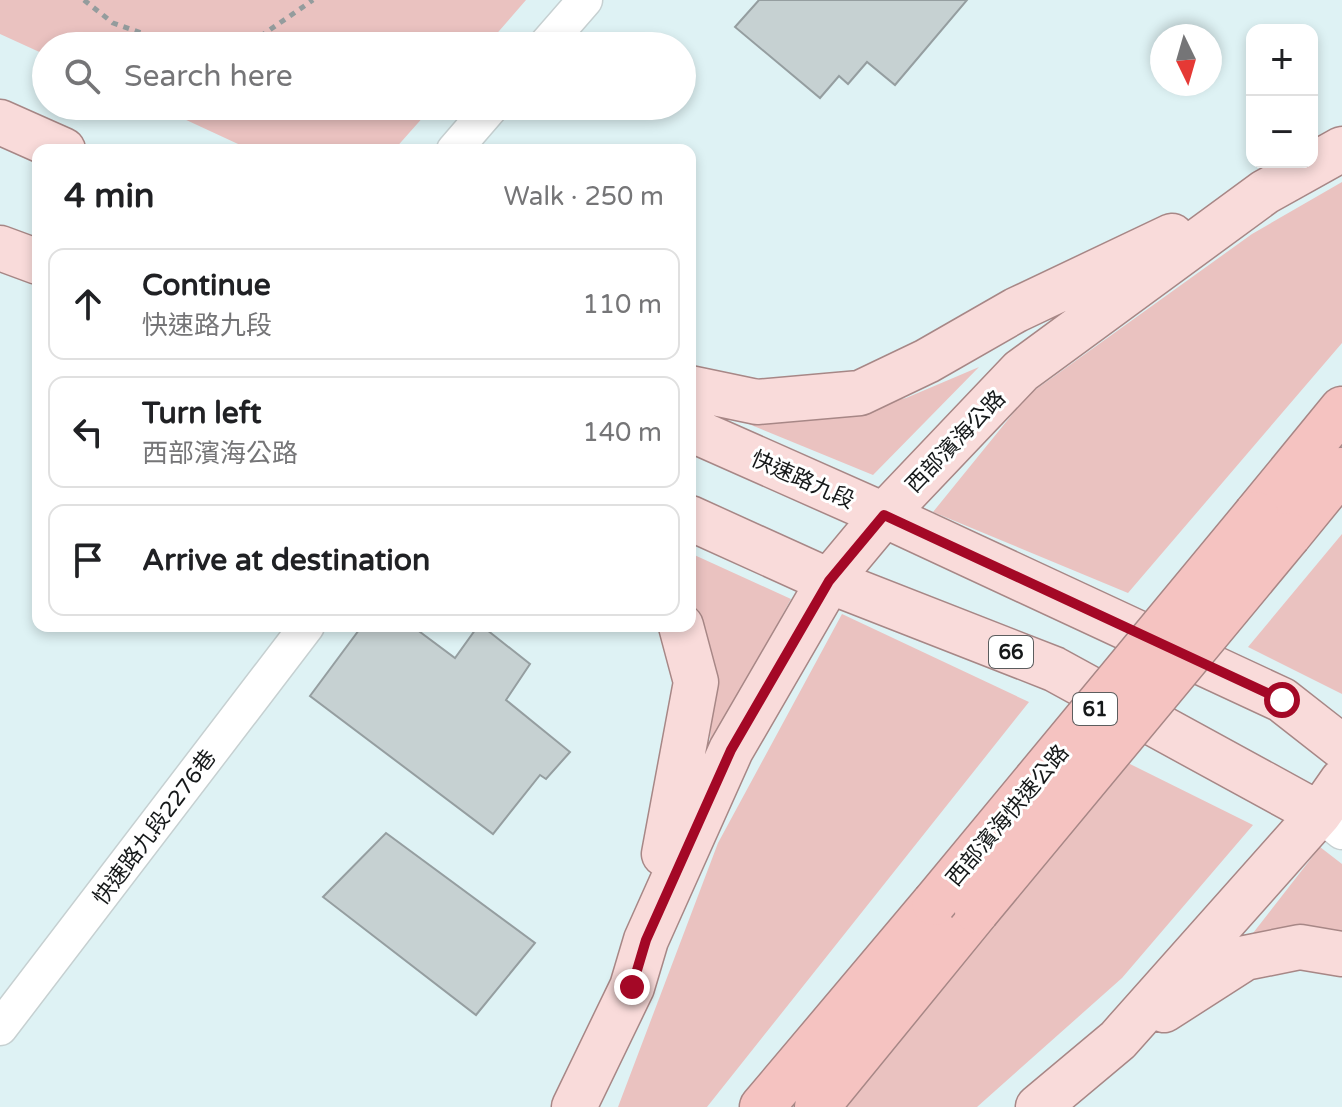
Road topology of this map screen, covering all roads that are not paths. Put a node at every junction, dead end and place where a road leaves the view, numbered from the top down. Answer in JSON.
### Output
{"nodes":[{"id":1,"x":585,"y":0,"type":"edge"},
{"id":2,"x":557,"y":32,"type":"edge"},
{"id":3,"x":480,"y":120,"type":"edge"},
{"id":4,"x":0,"y":122,"type":"edge"},
{"id":5,"x":50,"y":144,"type":"edge"},
{"id":6,"x":459,"y":144,"type":"edge"},
{"id":7,"x":1342,"y":149,"type":"edge"},
{"id":8,"x":1265,"y":192,"type":"junction"},
{"id":9,"x":0,"y":248,"type":"edge"},
{"id":10,"x":32,"y":260,"type":"edge"},
{"id":11,"x":696,"y":389,"type":"edge"},
{"id":12,"x":1342,"y":409,"type":"edge"},
{"id":13,"x":696,"y":432,"type":"edge"},
{"id":14,"x":1342,"y":470,"type":"edge"},
{"id":15,"x":884,"y":515,"type":"junction"},
{"id":16,"x":696,"y":521,"type":"edge"},
{"id":17,"x":1272,"y":525,"type":"junction"},
{"id":18,"x":829,"y":581,"type":"junction"},
{"id":19,"x":302,"y":632,"type":"edge"},
{"id":20,"x":683,"y":632,"type":"edge"},
{"id":21,"x":1342,"y":747,"type":"edge"},
{"id":22,"x":1334,"y":809,"type":"edge"},
{"id":23,"x":646,"y":940,"type":"junction"},
{"id":24,"x":1342,"y":954,"type":"edge"},
{"id":25,"x":0,"y":1028,"type":"edge"},
{"id":26,"x":1118,"y":1040,"type":"junction"},
{"id":27,"x":574,"y":1107,"type":"edge"},
{"id":28,"x":762,"y":1107,"type":"edge"},
{"id":29,"x":817,"y":1107,"type":"edge"},
{"id":30,"x":1038,"y":1107,"type":"edge"}],
"edges":[{"from":1,"to":2,"type":"street"},
{"from":3,"to":6,"type":"street"},
{"from":4,"to":5,"type":"main road"},
{"from":7,"to":8,"type":"main road","name":"西部濱海公路"},
{"from":8,"to":11,"type":"main road"},
{"from":8,"to":15,"type":"main road","name":"西部濱海公路"},
{"from":9,"to":10,"type":"main road"},
{"from":12,"to":17,"type":"highway","name":"西部濱海快速公路","number":"61"},
{"from":13,"to":15,"type":"main road","name":"快速路九段"},
{"from":14,"to":17,"type":"highway","name":"西部濱海快速公路","number":"61"},
{"from":15,"to":18,"type":"main road","name":"西部濱海公路"},
{"from":15,"to":21,"type":"main road","name":"快速路九段"},
{"from":16,"to":18,"type":"main road","number":"66"},
{"from":17,"to":28,"type":"highway","name":"西部濱海快速公路","number":"61","bridge":true},
{"from":17,"to":29,"type":"highway","name":"西部濱海快速公路","number":"61","bridge":true},
{"from":18,"to":22,"type":"main road","number":"66"},
{"from":18,"to":23,"type":"main road","name":"西部濱海公路"},
{"from":19,"to":25,"type":"street","name":"快速路九段2276巷"},
{"from":20,"to":23,"type":"main road"},
{"from":22,"to":26,"type":"main road"},
{"from":23,"to":27,"type":"main road","name":"西部濱海公路"},
{"from":24,"to":26,"type":"main road"},
{"from":26,"to":30,"type":"main road"}]}
